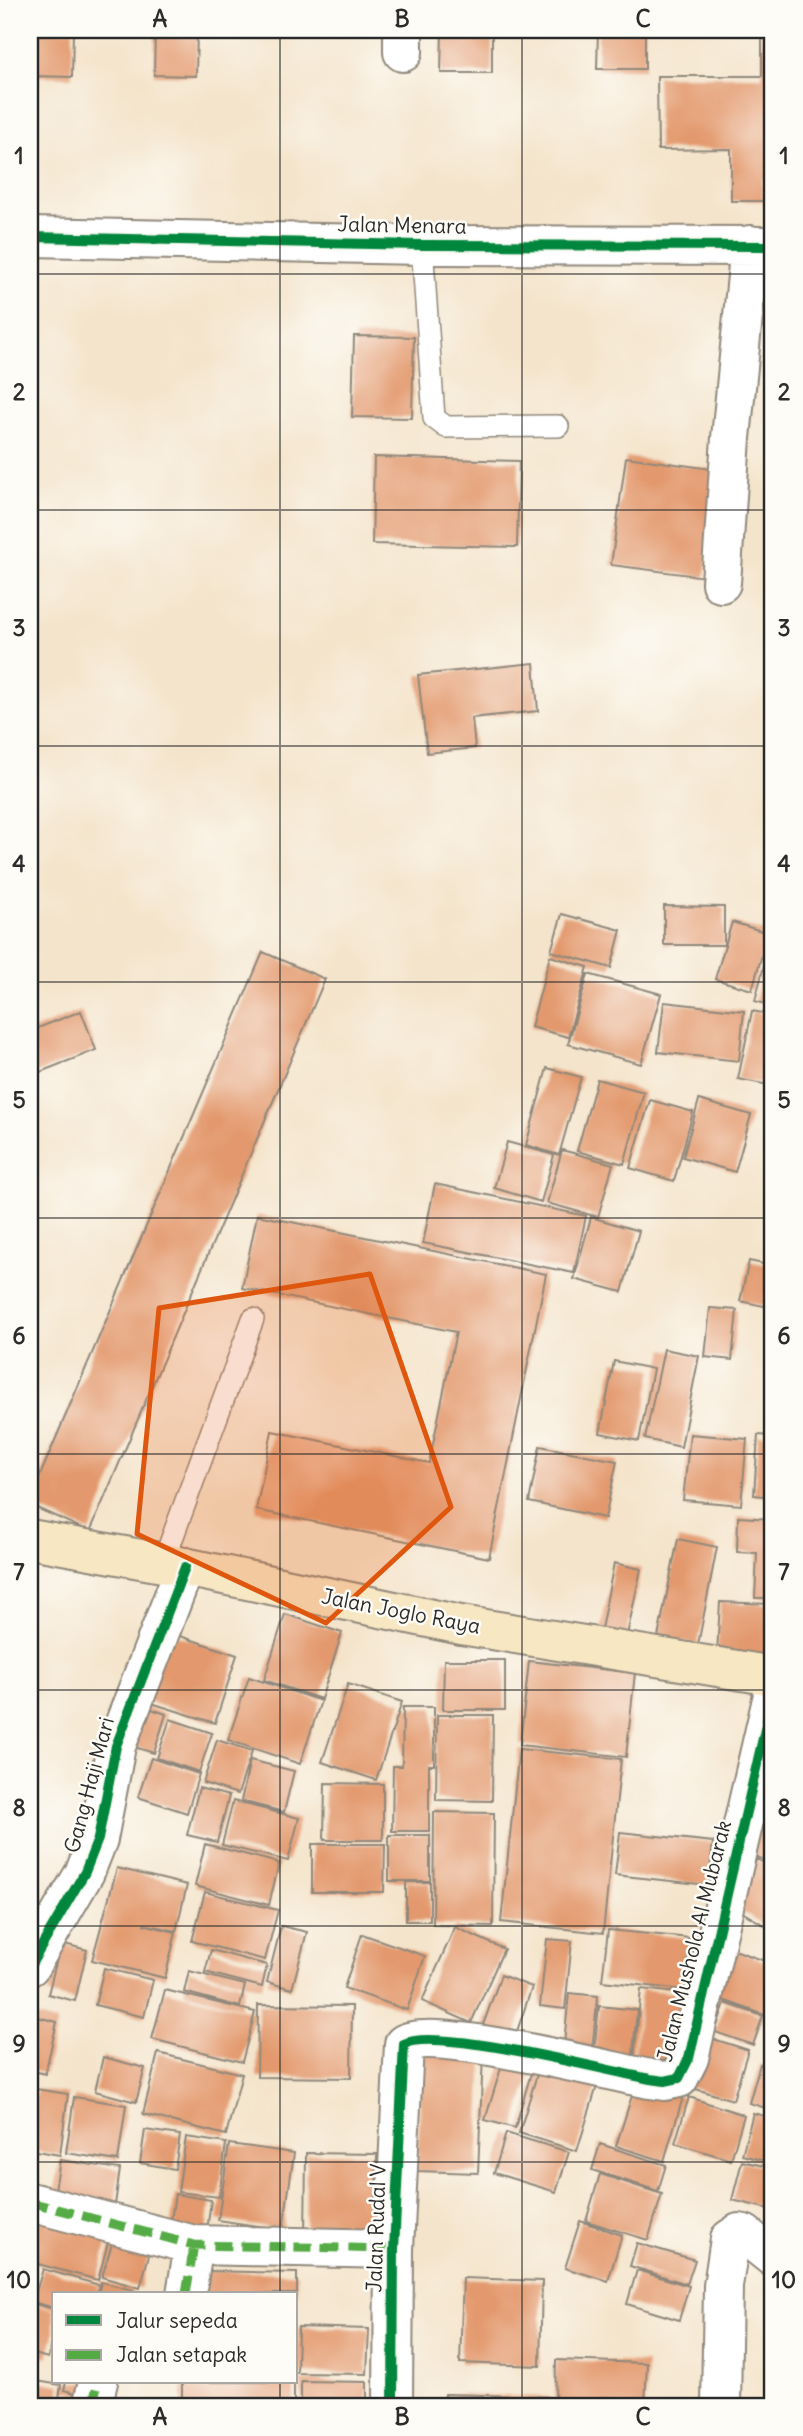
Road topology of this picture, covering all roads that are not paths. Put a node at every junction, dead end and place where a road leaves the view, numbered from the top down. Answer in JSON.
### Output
{"nodes":[{"id":1,"x":30,"y":237,"type":"edge"},
{"id":2,"x":422,"y":245,"type":"junction"},
{"id":3,"x":762,"y":246,"type":"edge"},
{"id":4,"x":558,"y":426,"type":"dead end"},
{"id":5,"x":721,"y":583,"type":"dead end"},
{"id":6,"x":253,"y":1319,"type":"dead end"},
{"id":7,"x":30,"y":1539,"type":"edge"},
{"id":8,"x":174,"y":1565,"type":"junction"},
{"id":9,"x":773,"y":1676,"type":"edge"},
{"id":10,"x":773,"y":1695,"type":"edge"},
{"id":11,"x":30,"y":1966,"type":"edge"},
{"id":12,"x":402,"y":2052,"type":"joint"},
{"id":13,"x":30,"y":2202,"type":"edge"},
{"id":14,"x":194,"y":2245,"type":"junction"},
{"id":15,"x":394,"y":2249,"type":"junction"},
{"id":16,"x":773,"y":2257,"type":"edge"},
{"id":17,"x":186,"y":2292,"type":"edge"},
{"id":18,"x":98,"y":2384,"type":"edge"},
{"id":19,"x":92,"y":2406,"type":"edge"},
{"id":20,"x":393,"y":2406,"type":"edge"},
{"id":21,"x":721,"y":2406,"type":"edge"}],
"edges":[{"from":1,"to":2,"type":"street","name":"Jalan Menara"},
{"from":2,"to":3,"type":"street","name":"Jalan Menara"},
{"from":2,"to":4,"type":"lane"},
{"from":3,"to":5,"type":"street"},
{"from":6,"to":8,"type":"lane"},
{"from":7,"to":8,"type":"main road","name":"Jalan Joglo Raya"},
{"from":8,"to":9,"type":"main road","name":"Jalan Joglo Raya"},
{"from":8,"to":11,"type":"street","name":"Gang Haji Mari"},
{"from":10,"to":12,"type":"street","name":"Jalan Mushola Al Mubarak"},
{"from":12,"to":15,"type":"street","name":"Jalan Rudal V"},
{"from":13,"to":14,"type":"street"},
{"from":14,"to":15,"type":"street"},
{"from":14,"to":17,"type":"street"},
{"from":15,"to":20,"type":"street","name":"Jalan Rudal V"},
{"from":16,"to":21,"type":"street"},
{"from":18,"to":19,"type":"street"}]}
